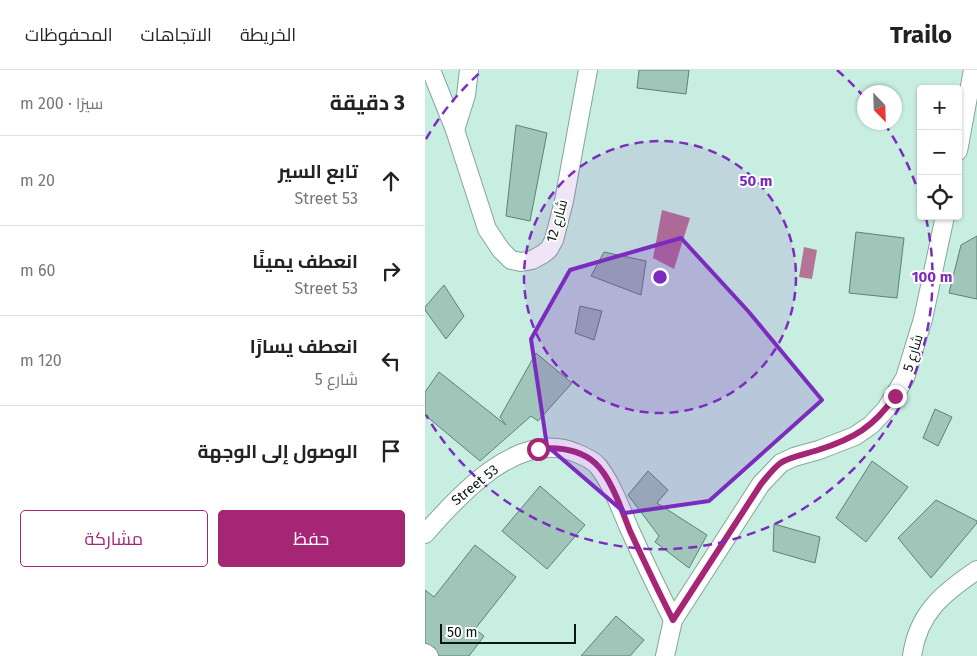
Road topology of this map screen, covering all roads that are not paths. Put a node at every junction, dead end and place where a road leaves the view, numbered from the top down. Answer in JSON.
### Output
{"nodes":[{"id":1,"x":431,"y":70,"type":"edge"},
{"id":2,"x":469,"y":70,"type":"edge"},
{"id":3,"x":588,"y":70,"type":"edge"},
{"id":4,"x":973,"y":70,"type":"edge"},
{"id":5,"x":455,"y":130,"type":"junction"},
{"id":6,"x":962,"y":130,"type":"edge"},
{"id":7,"x":944,"y":220,"type":"edge"},
{"id":8,"x":425,"y":534,"type":"edge"},
{"id":9,"x":977,"y":570,"type":"edge"},
{"id":10,"x":673,"y":620,"type":"junction"},
{"id":11,"x":425,"y":653,"type":"edge"},
{"id":12,"x":429,"y":656,"type":"edge"},
{"id":13,"x":665,"y":656,"type":"edge"},
{"id":14,"x":912,"y":656,"type":"edge"}],
"edges":[{"from":1,"to":5,"type":"street","name":"شارع 12"},
{"from":2,"to":5,"type":"street"},
{"from":3,"to":5,"type":"street","name":"شارع 12"},
{"from":4,"to":6,"type":"street"},
{"from":7,"to":10,"type":"street","name":"شارع 5"},
{"from":8,"to":10,"type":"street","name":"Street 53"},
{"from":9,"to":14,"type":"street"},
{"from":10,"to":13,"type":"street","name":"شارع 5"},
{"from":11,"to":12,"type":"street"}]}
